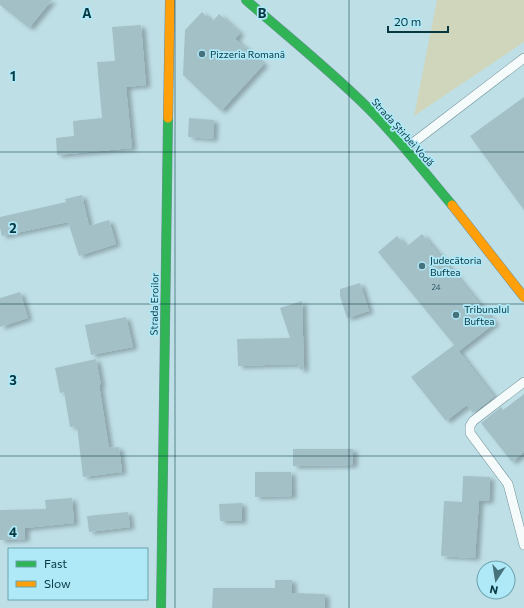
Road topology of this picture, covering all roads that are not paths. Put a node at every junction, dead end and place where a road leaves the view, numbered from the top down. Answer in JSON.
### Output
{"nodes":[{"id":1,"x":170,"y":0,"type":"edge"},
{"id":2,"x":246,"y":0,"type":"edge"},
{"id":3,"x":524,"y":58,"type":"edge"},
{"id":4,"x":405,"y":149,"type":"junction"},
{"id":5,"x":524,"y":297,"type":"edge"},
{"id":6,"x":524,"y":382,"type":"edge"},
{"id":7,"x":524,"y":545,"type":"edge"},
{"id":8,"x":161,"y":608,"type":"edge"}],
"edges":[{"from":1,"to":8,"type":"street","name":"Strada Eroilor"},
{"from":2,"to":4,"type":"street","name":"Strada Știrbei Vodă"},
{"from":3,"to":4,"type":"lane"},
{"from":4,"to":5,"type":"street","name":"Strada Știrbei Vodă"},
{"from":6,"to":7,"type":"lane"}]}
